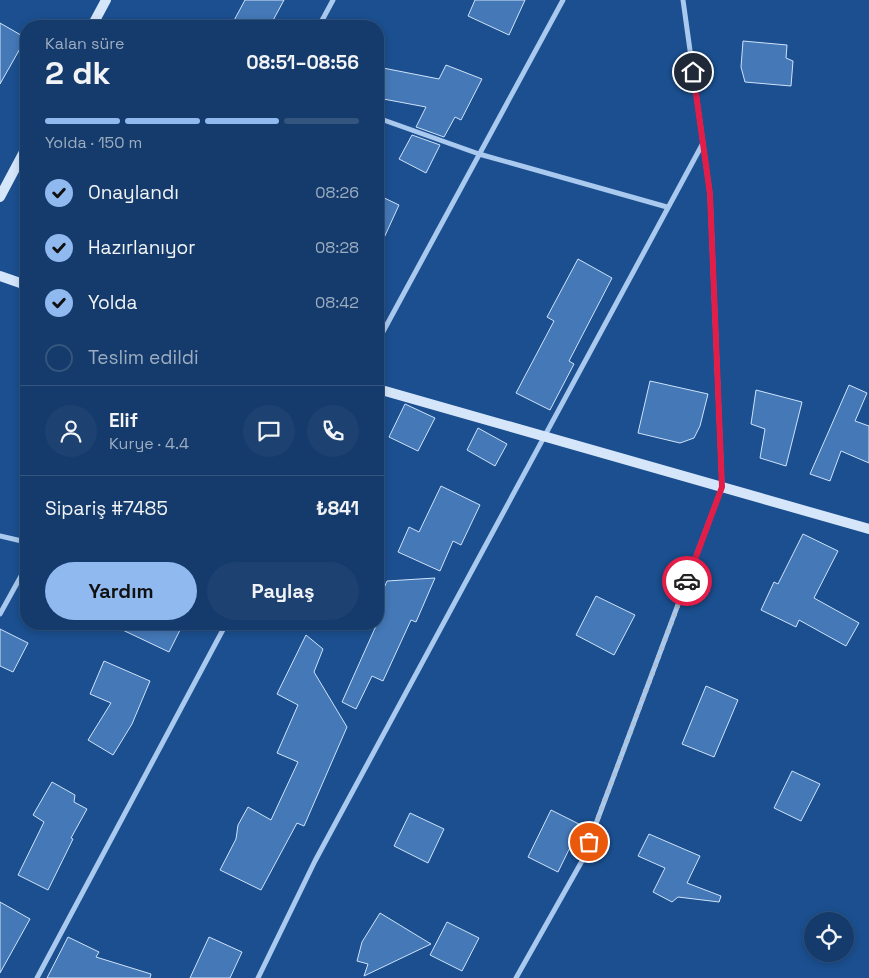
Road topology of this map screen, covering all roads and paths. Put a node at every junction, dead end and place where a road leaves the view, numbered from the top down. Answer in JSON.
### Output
{"nodes":[{"id":1,"x":106,"y":0,"type":"edge"},
{"id":2,"x":333,"y":0,"type":"edge"},
{"id":3,"x":563,"y":0,"type":"edge"},
{"id":4,"x":683,"y":0,"type":"edge"},
{"id":5,"x":95,"y":20,"type":"edge"},
{"id":6,"x":322,"y":20,"type":"edge"},
{"id":7,"x":384,"y":120,"type":"edge"},
{"id":8,"x":703,"y":143,"type":"junction"},
{"id":9,"x":480,"y":154,"type":"junction"},
{"id":10,"x":20,"y":159,"type":"edge"},
{"id":11,"x":0,"y":197,"type":"edge"},
{"id":12,"x":667,"y":208,"type":"junction"},
{"id":13,"x":0,"y":276,"type":"edge"},
{"id":14,"x":20,"y":283,"type":"edge"},
{"id":15,"x":384,"y":331,"type":"edge"},
{"id":16,"x":384,"y":391,"type":"edge"},
{"id":17,"x":546,"y":437,"type":"junction"},
{"id":18,"x":722,"y":487,"type":"junction"},
{"id":19,"x":869,"y":529,"type":"edge"},
{"id":20,"x":0,"y":536,"type":"edge"},
{"id":21,"x":20,"y":541,"type":"edge"},
{"id":22,"x":20,"y":578,"type":"edge"},
{"id":23,"x":0,"y":614,"type":"edge"},
{"id":24,"x":223,"y":630,"type":"edge"},
{"id":25,"x":37,"y":978,"type":"edge"},
{"id":26,"x":258,"y":978,"type":"edge"},
{"id":27,"x":516,"y":978,"type":"edge"}],
"edges":[{"from":1,"to":5,"type":"street"},
{"from":2,"to":6,"type":"street"},
{"from":3,"to":9,"type":"street"},
{"from":4,"to":8,"type":"street"},
{"from":7,"to":9,"type":"street"},
{"from":8,"to":12,"type":"street"},
{"from":8,"to":18,"type":"street"},
{"from":9,"to":12,"type":"street"},
{"from":9,"to":15,"type":"street"},
{"from":10,"to":11,"type":"street"},
{"from":12,"to":17,"type":"street"},
{"from":13,"to":14,"type":"street"},
{"from":16,"to":17,"type":"street"},
{"from":17,"to":18,"type":"street"},
{"from":17,"to":26,"type":"street"},
{"from":18,"to":19,"type":"street"},
{"from":18,"to":27,"type":"street"},
{"from":20,"to":21,"type":"street"},
{"from":22,"to":23,"type":"street"},
{"from":24,"to":25,"type":"street"}]}
